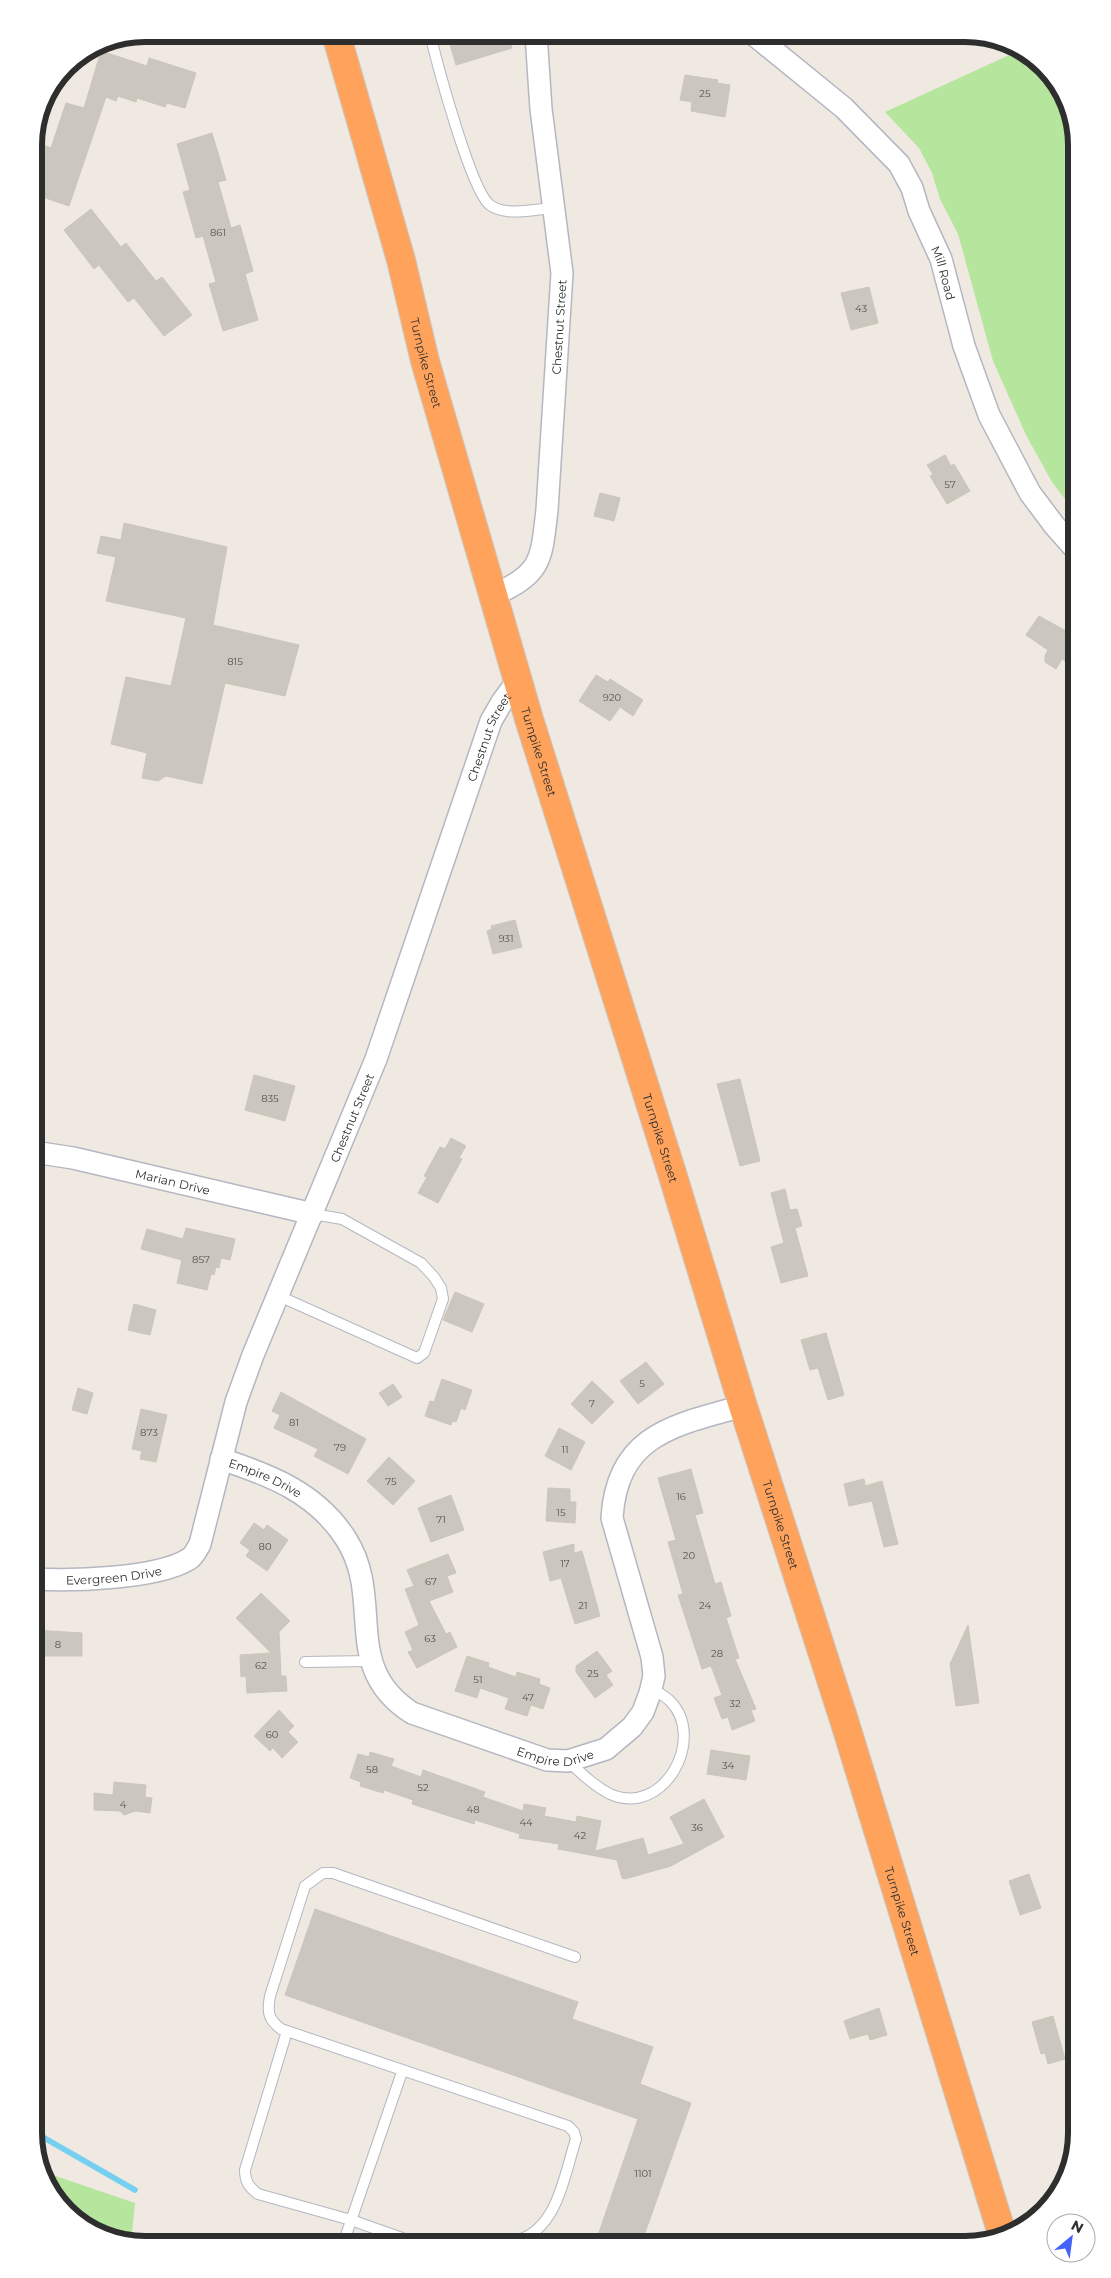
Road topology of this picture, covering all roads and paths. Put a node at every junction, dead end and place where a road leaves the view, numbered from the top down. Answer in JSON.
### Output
{"nodes":[{"id":1,"x":339,"y":43,"type":"edge"},
{"id":2,"x":433,"y":43,"type":"edge"},
{"id":3,"x":537,"y":43,"type":"edge"},
{"id":4,"x":765,"y":43,"type":"edge"},
{"id":5,"x":554,"y":208,"type":"junction"},
{"id":6,"x":1068,"y":541,"type":"edge"},
{"id":7,"x":492,"y":596,"type":"junction"},
{"id":8,"x":519,"y":679,"type":"junction"},
{"id":9,"x":42,"y":1153,"type":"edge"},
{"id":10,"x":313,"y":1214,"type":"junction"},
{"id":11,"x":279,"y":1296,"type":"junction"},
{"id":12,"x":743,"y":1406,"type":"junction"},
{"id":13,"x":221,"y":1459,"type":"junction"},
{"id":14,"x":191,"y":1558,"type":"joint"},
{"id":15,"x":42,"y":1579,"type":"edge"},
{"id":16,"x":370,"y":1661,"type":"junction"},
{"id":17,"x":306,"y":1662,"type":"dead end"},
{"id":18,"x":651,"y":1688,"type":"junction"},
{"id":19,"x":568,"y":1761,"type":"junction"},
{"id":20,"x":575,"y":1957,"type":"dead end"},
{"id":21,"x":287,"y":2031,"type":"junction"},
{"id":22,"x":402,"y":2072,"type":"junction"},
{"id":23,"x":351,"y":2220,"type":"junction"},
{"id":24,"x":1001,"y":2229,"type":"edge"},
{"id":25,"x":345,"y":2235,"type":"edge"},
{"id":26,"x":395,"y":2235,"type":"edge"},
{"id":27,"x":527,"y":2235,"type":"edge"}],
"edges":[{"from":1,"to":7,"type":"highway","name":"Turnpike Street"},
{"from":2,"to":5,"type":"lane"},
{"from":3,"to":5,"type":"street","name":"Chestnut Street"},
{"from":4,"to":6,"type":"street","name":"Mill Road"},
{"from":5,"to":7,"type":"street","name":"Chestnut Street"},
{"from":7,"to":8,"type":"highway","name":"Turnpike Street"},
{"from":8,"to":10,"type":"street","name":"Chestnut Street"},
{"from":8,"to":12,"type":"highway","name":"Turnpike Street"},
{"from":9,"to":10,"type":"street","name":"Marian Drive"},
{"from":10,"to":11,"type":"street","name":"Chestnut Street"},
{"from":10,"to":11,"type":"lane"},
{"from":11,"to":13,"type":"street","name":"Chestnut Street"},
{"from":12,"to":18,"type":"street","name":"Empire Drive"},
{"from":12,"to":24,"type":"highway","name":"Turnpike Street"},
{"from":13,"to":14,"type":"street","name":"Chestnut Street"},
{"from":13,"to":16,"type":"street","name":"Empire Drive"},
{"from":14,"to":15,"type":"street","name":"Evergreen Drive"},
{"from":16,"to":17,"type":"lane"},
{"from":16,"to":19,"type":"street","name":"Empire Drive"},
{"from":18,"to":19,"type":"street","name":"Empire Drive"},
{"from":18,"to":19,"type":"lane"},
{"from":20,"to":21,"type":"lane"},
{"from":21,"to":22,"type":"lane"},
{"from":21,"to":23,"type":"lane"},
{"from":22,"to":23,"type":"lane"},
{"from":22,"to":27,"type":"lane"},
{"from":23,"to":25,"type":"lane"},
{"from":23,"to":26,"type":"lane"}]}
